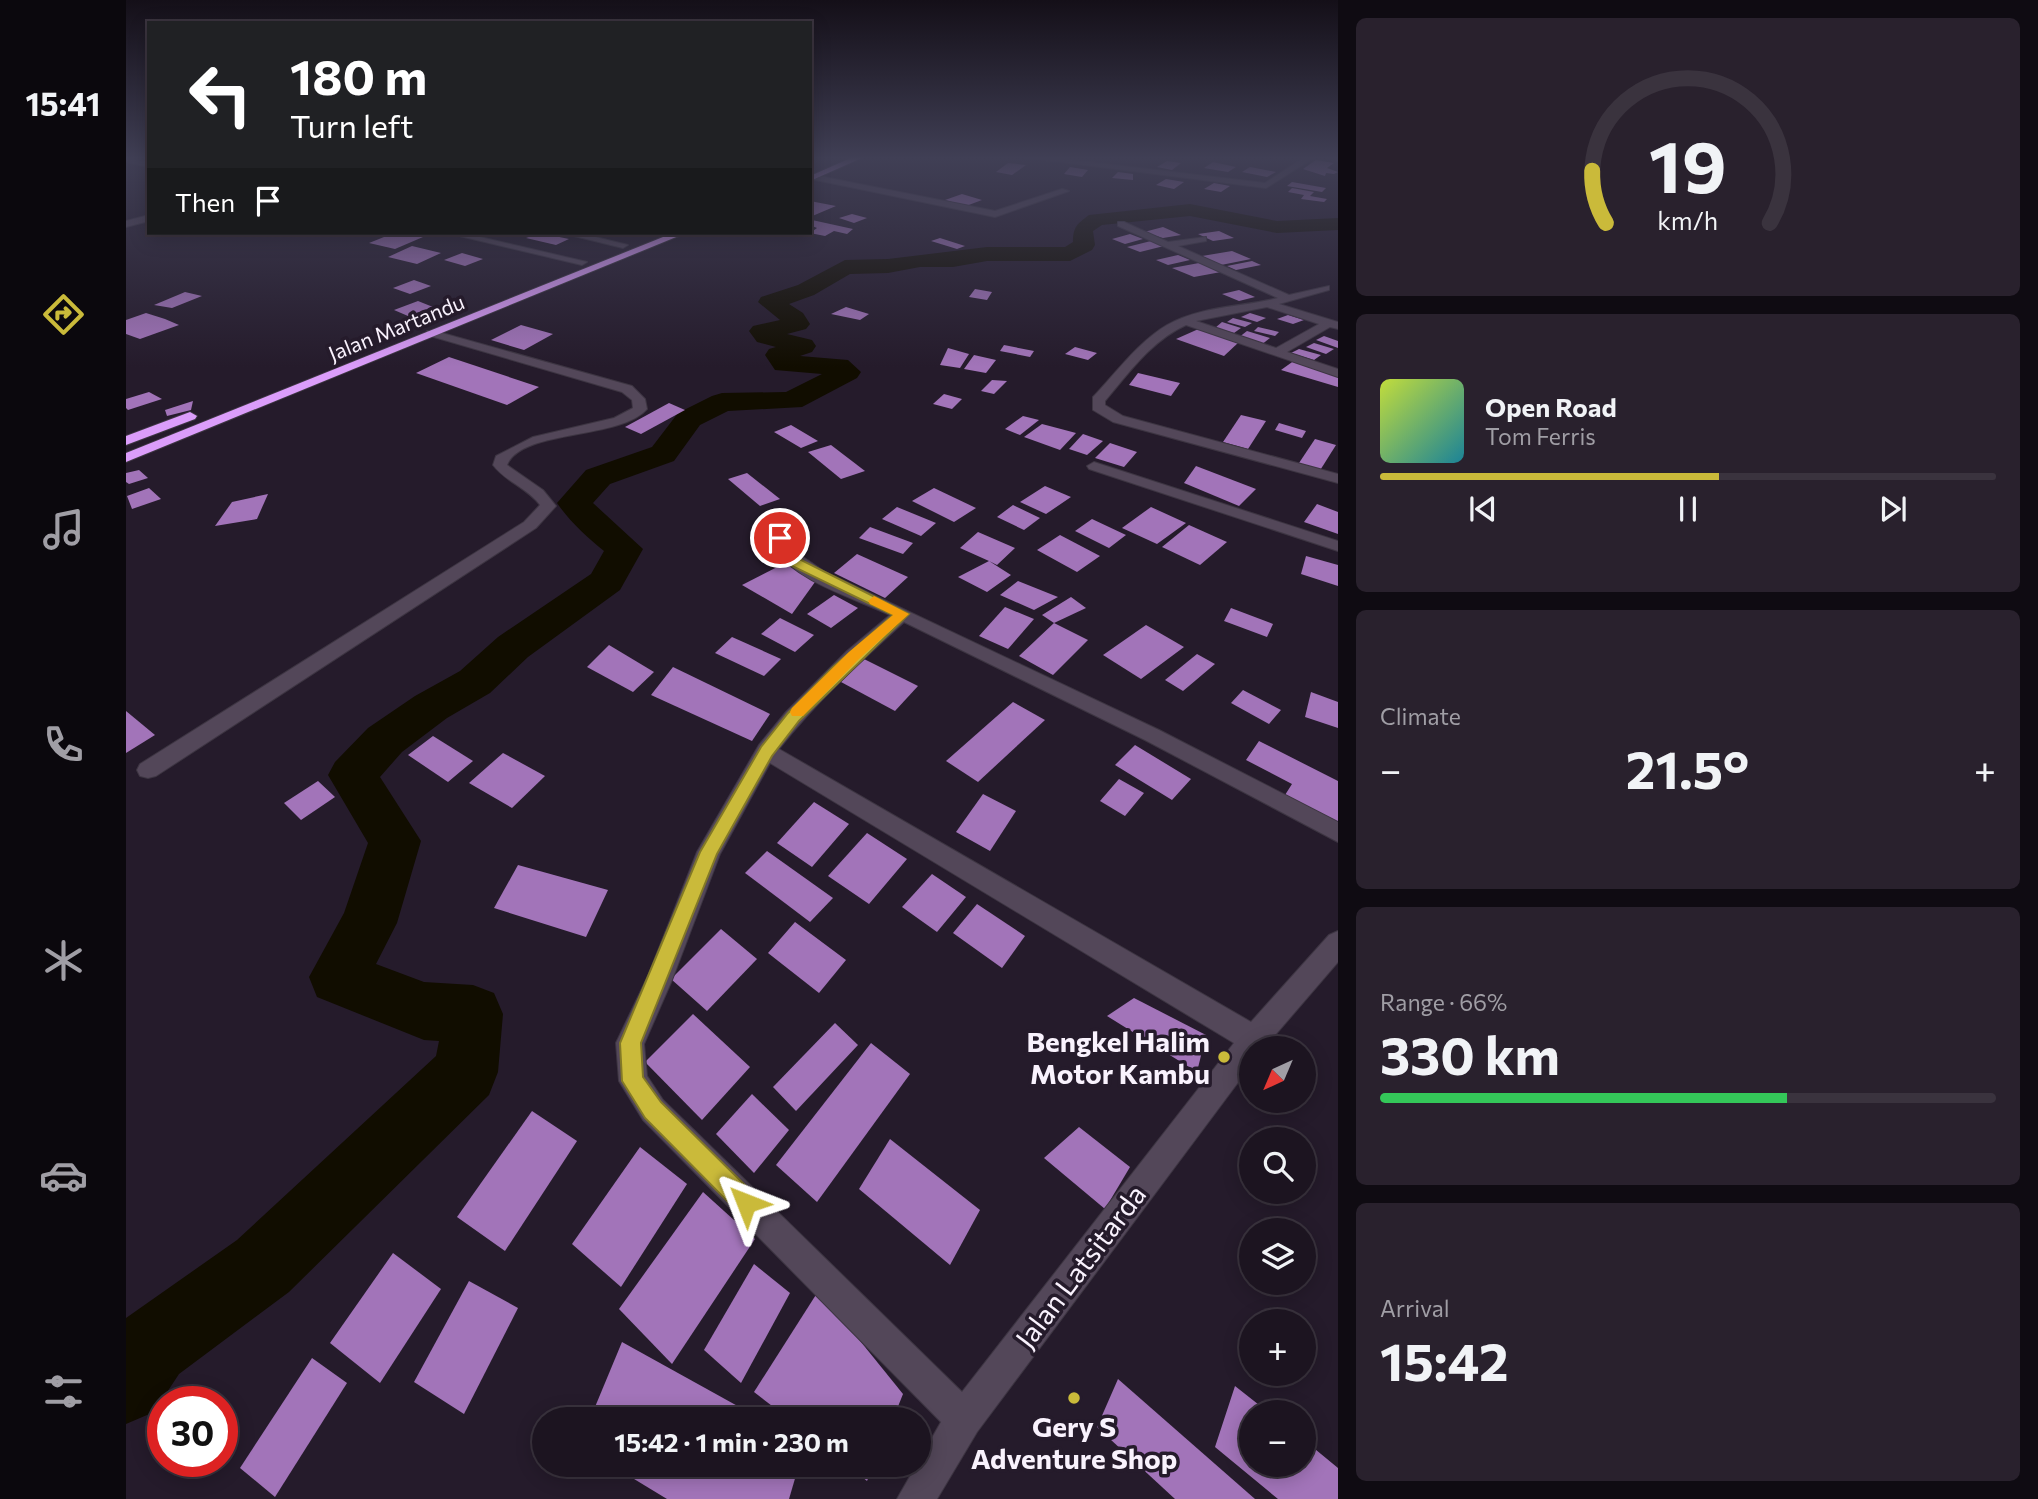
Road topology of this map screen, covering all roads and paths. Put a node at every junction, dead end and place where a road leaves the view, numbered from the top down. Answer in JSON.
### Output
{"nodes":[{"id":1,"x":1128,"y":227,"type":"edge"},
{"id":2,"x":461,"y":235,"type":"edge"},
{"id":3,"x":577,"y":235,"type":"edge"},
{"id":4,"x":605,"y":235,"type":"edge"},
{"id":5,"x":649,"y":235,"type":"edge"},
{"id":6,"x":676,"y":235,"type":"edge"},
{"id":7,"x":1203,"y":239,"type":"dead end"},
{"id":8,"x":634,"y":241,"type":"junction"},
{"id":9,"x":1170,"y":244,"type":"junction"},
{"id":10,"x":623,"y":245,"type":"junction"},
{"id":11,"x":582,"y":262,"type":"junction"},
{"id":12,"x":1325,"y":288,"type":"dead end"},
{"id":13,"x":1288,"y":298,"type":"junction"},
{"id":14,"x":1267,"y":304,"type":"junction"},
{"id":15,"x":1186,"y":321,"type":"junction"},
{"id":16,"x":1334,"y":325,"type":"edge"},
{"id":17,"x":431,"y":333,"type":"junction"},
{"id":18,"x":352,"y":352,"type":"dead end"},
{"id":19,"x":1277,"y":352,"type":"junction"},
{"id":20,"x":1338,"y":373,"type":"edge"},
{"id":21,"x":201,"y":412,"type":"dead end"},
{"id":22,"x":126,"y":441,"type":"edge"},
{"id":23,"x":126,"y":458,"type":"edge"},
{"id":24,"x":1094,"y":466,"type":"dead end"},
{"id":25,"x":1338,"y":479,"type":"edge"},
{"id":26,"x":786,"y":525,"type":"dead end"},
{"id":27,"x":1338,"y":546,"type":"edge"},
{"id":28,"x":902,"y":614,"type":"junction"},
{"id":29,"x":766,"y":751,"type":"junction"},
{"id":30,"x":148,"y":770,"type":"dead end"},
{"id":31,"x":1338,"y":833,"type":"edge"},
{"id":32,"x":1338,"y":943,"type":"edge"},
{"id":33,"x":1249,"y":1036,"type":"edge"},
{"id":34,"x":1257,"y":1036,"type":"edge"},
{"id":35,"x":1239,"y":1059,"type":"edge"},
{"id":36,"x":964,"y":1419,"type":"junction"},
{"id":37,"x":916,"y":1499,"type":"edge"}],
"edges":[{"from":1,"to":9,"type":"street"},
{"from":2,"to":11,"type":"street"},
{"from":3,"to":10,"type":"street"},
{"from":4,"to":8,"type":"street"},
{"from":5,"to":8,"type":"highway","name":"Jalan Martandu"},
{"from":6,"to":17,"type":"highway","name":"Jalan Martandu"},
{"from":7,"to":9,"type":"street"},
{"from":8,"to":10,"type":"highway","name":"Jalan Martandu"},
{"from":9,"to":13,"type":"street"},
{"from":10,"to":11,"type":"highway","name":"Jalan Martandu"},
{"from":11,"to":18,"type":"highway","name":"Jalan Martandu"},
{"from":12,"to":13,"type":"street"},
{"from":13,"to":14,"type":"street"},
{"from":14,"to":15,"type":"street"},
{"from":14,"to":16,"type":"street"},
{"from":15,"to":19,"type":"street"},
{"from":15,"to":25,"type":"street"},
{"from":16,"to":19,"type":"street"},
{"from":17,"to":23,"type":"highway","name":"Jalan Martandu"},
{"from":17,"to":30,"type":"street"},
{"from":19,"to":20,"type":"street"},
{"from":21,"to":22,"type":"highway"},
{"from":24,"to":27,"type":"street"},
{"from":26,"to":28,"type":"street"},
{"from":28,"to":29,"type":"street"},
{"from":28,"to":31,"type":"street"},
{"from":29,"to":33,"type":"street"},
{"from":29,"to":36,"type":"street"},
{"from":32,"to":34,"type":"street","name":"Jalan Latsitarda"},
{"from":35,"to":36,"type":"street","name":"Jalan Latsitarda"},
{"from":36,"to":37,"type":"street","name":"Jalan Latsitarda"}]}
